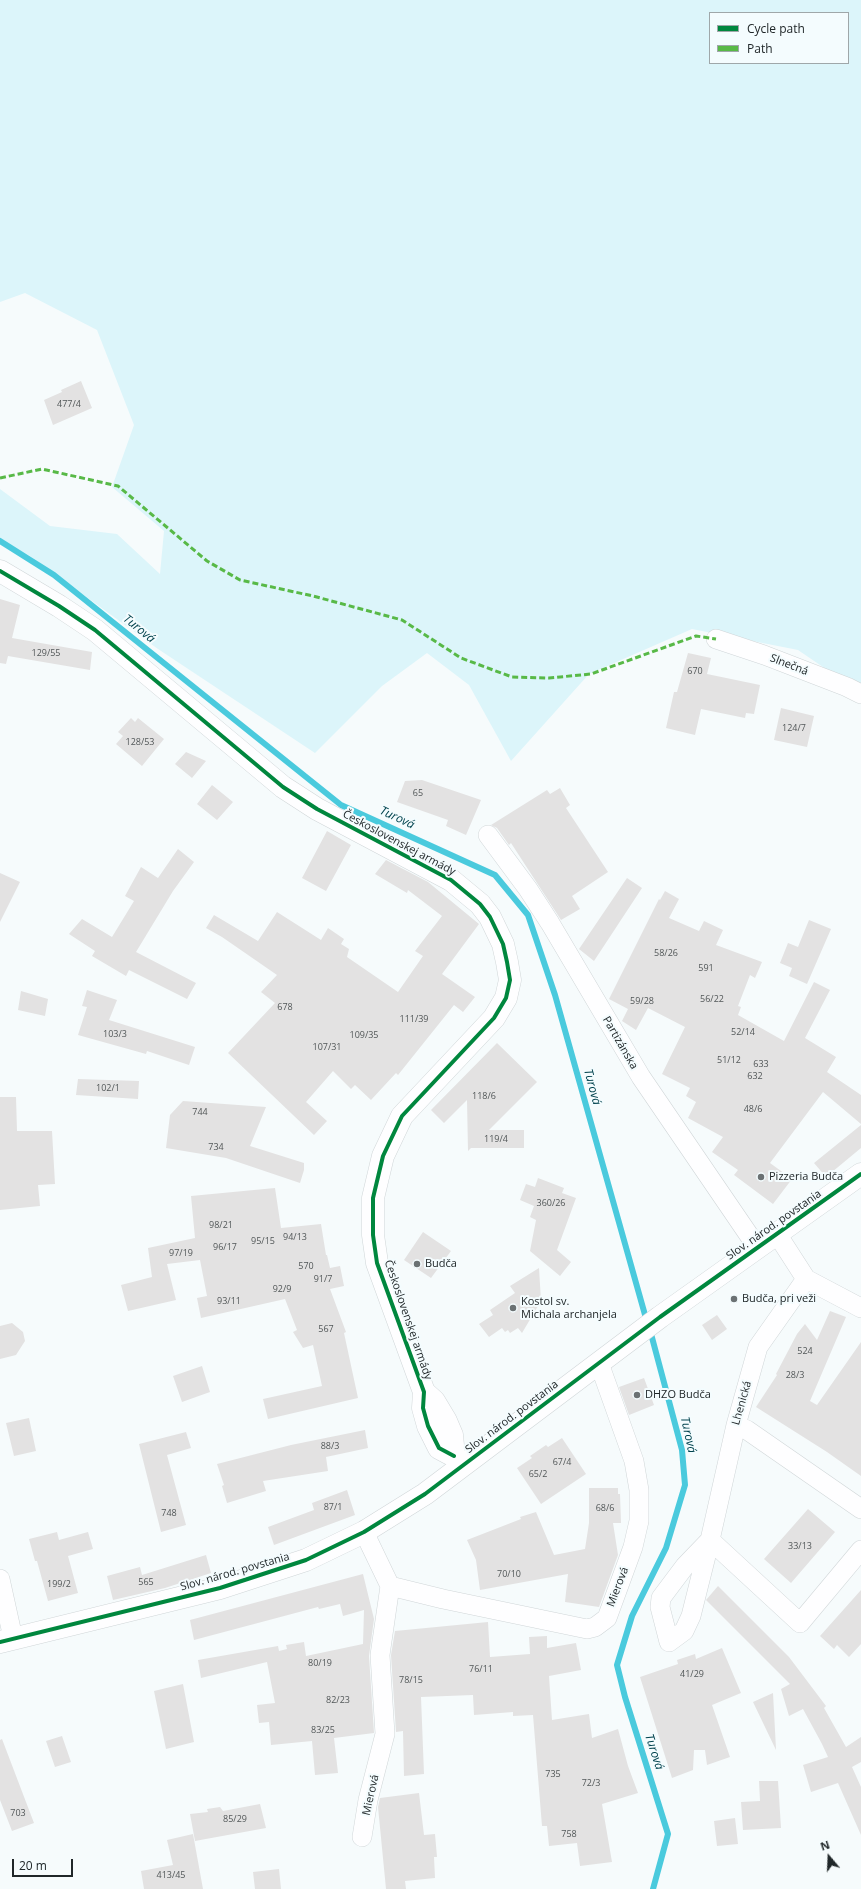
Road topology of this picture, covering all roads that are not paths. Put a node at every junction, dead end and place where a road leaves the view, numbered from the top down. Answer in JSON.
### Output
{"nodes":[{"id":1,"x":0,"y":571,"type":"edge"},
{"id":2,"x":716,"y":639,"type":"dead end"},
{"id":3,"x":861,"y":694,"type":"edge"},
{"id":4,"x":488,"y":835,"type":"dead end"},
{"id":5,"x":861,"y":1174,"type":"edge"},
{"id":6,"x":777,"y":1234,"type":"junction"},
{"id":7,"x":757,"y":1247,"type":"junction"},
{"id":8,"x":806,"y":1279,"type":"junction"},
{"id":9,"x":861,"y":1308,"type":"edge"},
{"id":10,"x":600,"y":1364,"type":"junction"},
{"id":11,"x":736,"y":1424,"type":"junction"},
{"id":12,"x":458,"y":1462,"type":"junction"},
{"id":13,"x":861,"y":1509,"type":"edge"},
{"id":14,"x":364,"y":1532,"type":"junction"},
{"id":15,"x":861,"y":1550,"type":"edge"},
{"id":16,"x":0,"y":1579,"type":"edge"},
{"id":17,"x":390,"y":1586,"type":"junction"},
{"id":18,"x":6,"y":1640,"type":"edge"},
{"id":19,"x":362,"y":1838,"type":"dead end"}],
"edges":[{"from":1,"to":12,"type":"street","name":"Československej armády"},
{"from":2,"to":3,"type":"street","name":"Slnečná"},
{"from":4,"to":7,"type":"street","name":"Partizánska"},
{"from":5,"to":6,"type":"street","name":"Slov. národ. povstania"},
{"from":6,"to":7,"type":"street","name":"Slov. národ. povstania"},
{"from":6,"to":8,"type":"street"},
{"from":7,"to":10,"type":"street","name":"Slov. národ. povstania"},
{"from":8,"to":9,"type":"street"},
{"from":8,"to":11,"type":"street","name":"Lhenická"},
{"from":10,"to":12,"type":"street","name":"Slov. národ. povstania"},
{"from":10,"to":17,"type":"street","name":"Mierová"},
{"from":11,"to":13,"type":"street"},
{"from":11,"to":15,"type":"street","name":"Lhenická"},
{"from":12,"to":14,"type":"street","name":"Slov. národ. povstania"},
{"from":14,"to":17,"type":"street"},
{"from":14,"to":18,"type":"street","name":"Slov. národ. povstania"},
{"from":16,"to":18,"type":"street"},
{"from":17,"to":19,"type":"street","name":"Mierová"}]}
